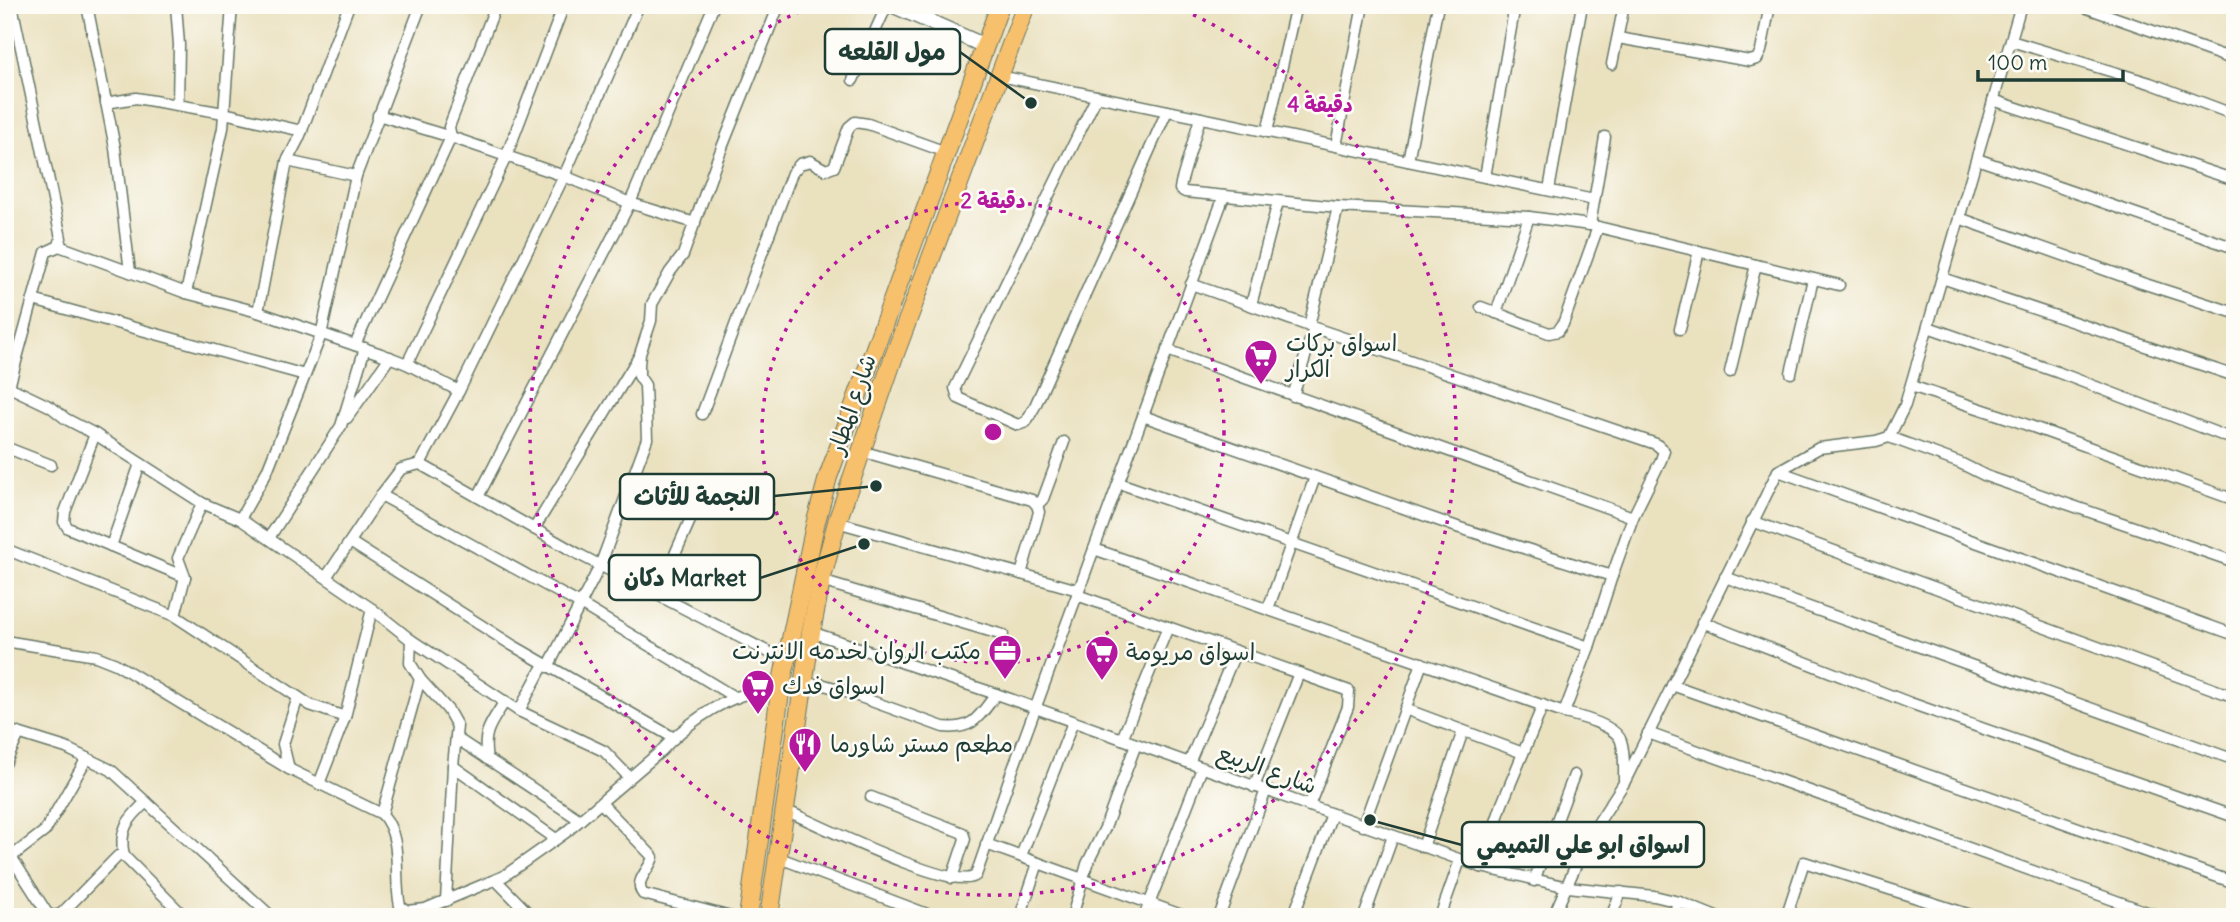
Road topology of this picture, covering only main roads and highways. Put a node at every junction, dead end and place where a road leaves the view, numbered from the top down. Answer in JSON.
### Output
{"nodes":[{"id":1,"x":1000,"y":5,"type":"edge"},
{"id":2,"x":1026,"y":5,"type":"edge"},
{"id":3,"x":879,"y":331,"type":"junction"},
{"id":4,"x":901,"y":338,"type":"junction"},
{"id":5,"x":866,"y":368,"type":"junction"},
{"id":6,"x":887,"y":376,"type":"junction"},
{"id":7,"x":759,"y":842,"type":"junction"},
{"id":8,"x":778,"y":852,"type":"junction"},
{"id":9,"x":754,"y":877,"type":"junction"},
{"id":10,"x":774,"y":880,"type":"junction"},
{"id":11,"x":748,"y":917,"type":"edge"},
{"id":12,"x":769,"y":917,"type":"edge"}],
"edges":[{"from":1,"to":3,"type":"main road","name":"شارع المطار"},
{"from":2,"to":4,"type":"main road","name":"شارع المطار"},
{"from":3,"to":4,"type":"main road"},
{"from":3,"to":5,"type":"main road","name":"شارع المطار"},
{"from":4,"to":6,"type":"main road","name":"شارع المطار"},
{"from":5,"to":6,"type":"main road"},
{"from":5,"to":7,"type":"main road","name":"شارع المطار"},
{"from":6,"to":8,"type":"main road","name":"شارع المطار"},
{"from":7,"to":8,"type":"main road"},
{"from":7,"to":9,"type":"main road","name":"شارع المطار"},
{"from":8,"to":10,"type":"main road","name":"شارع المطار"},
{"from":9,"to":10,"type":"main road"},
{"from":9,"to":11,"type":"main road","name":"شارع المطار"},
{"from":10,"to":12,"type":"main road","name":"شارع المطار"}]}
